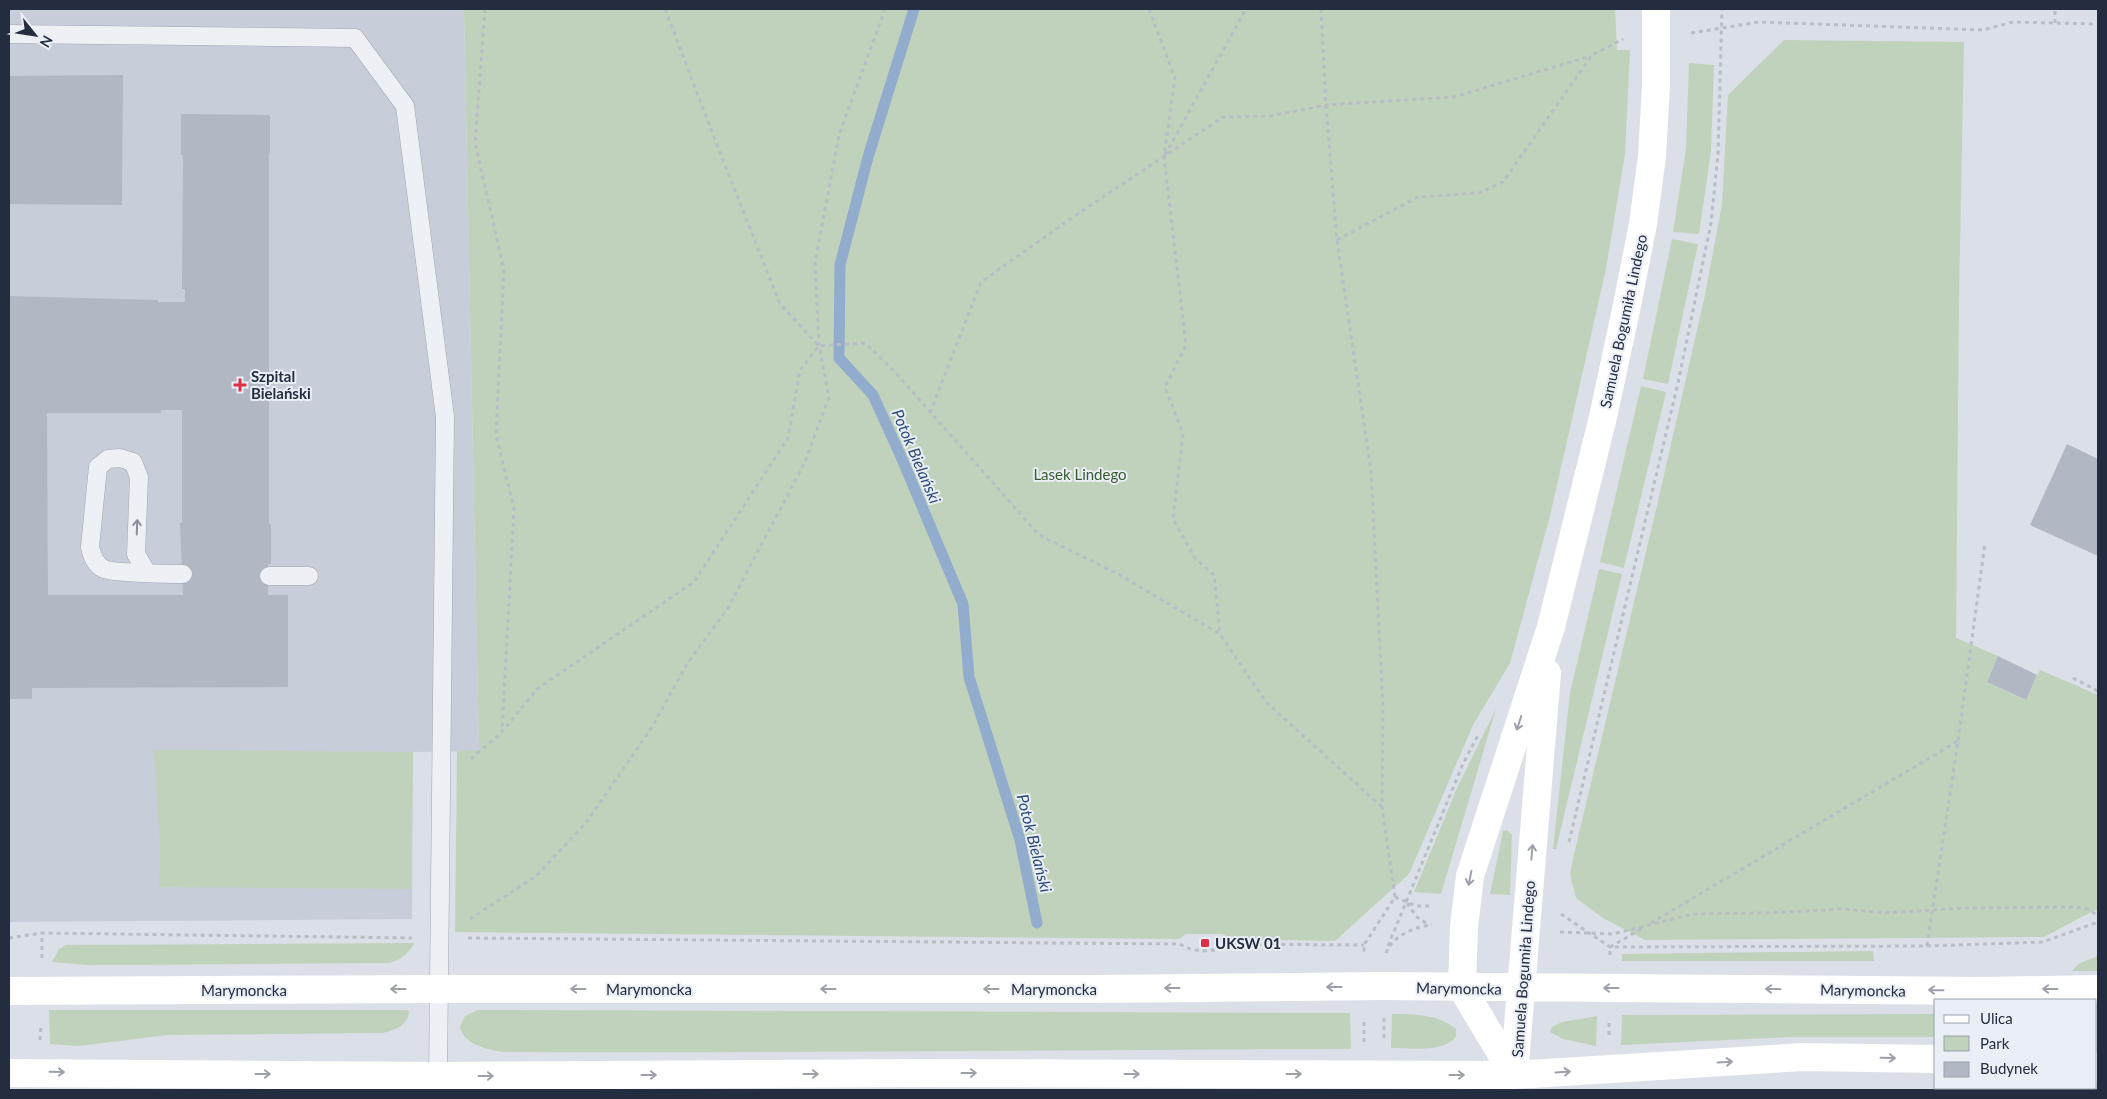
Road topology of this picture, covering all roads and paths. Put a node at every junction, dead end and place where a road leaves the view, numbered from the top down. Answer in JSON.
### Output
{"nodes":[{"id":1,"x":485,"y":9,"type":"edge"},
{"id":2,"x":665,"y":9,"type":"edge"},
{"id":3,"x":885,"y":9,"type":"edge"},
{"id":4,"x":1149,"y":9,"type":"edge"},
{"id":5,"x":1246,"y":9,"type":"edge"},
{"id":6,"x":1322,"y":9,"type":"edge"},
{"id":7,"x":1722,"y":9,"type":"edge"},
{"id":8,"x":2055,"y":9,"type":"edge"},
{"id":9,"x":1656,"y":21,"type":"edge"},
{"id":10,"x":2055,"y":23,"type":"junction"},
{"id":11,"x":2098,"y":24,"type":"edge"},
{"id":12,"x":1723,"y":28,"type":"junction"},
{"id":13,"x":9,"y":34,"type":"edge"},
{"id":14,"x":1592,"y":56,"type":"junction"},
{"id":15,"x":1326,"y":104,"type":"junction"},
{"id":16,"x":1164,"y":157,"type":"junction"},
{"id":17,"x":1337,"y":240,"type":"junction"},
{"id":18,"x":821,"y":346,"type":"junction"},
{"id":19,"x":930,"y":413,"type":"junction"},
{"id":20,"x":1985,"y":543,"type":"dead end"},
{"id":21,"x":147,"y":573,"type":"junction"},
{"id":22,"x":183,"y":574,"type":"dead end"},
{"id":23,"x":269,"y":576,"type":"dead end"},
{"id":24,"x":309,"y":576,"type":"dead end"},
{"id":25,"x":1551,"y":627,"type":"junction"},
{"id":26,"x":1220,"y":634,"type":"junction"},
{"id":27,"x":2073,"y":678,"type":"dead end"},
{"id":28,"x":2098,"y":691,"type":"edge"},
{"id":29,"x":502,"y":732,"type":"junction"},
{"id":30,"x":1958,"y":741,"type":"junction"},
{"id":31,"x":441,"y":786,"type":"junction"},
{"id":32,"x":1382,"y":807,"type":"junction"},
{"id":33,"x":1568,"y":848,"type":"dead end"},
{"id":34,"x":1395,"y":897,"type":"junction"},
{"id":35,"x":1407,"y":902,"type":"junction"},
{"id":36,"x":1466,"y":908,"type":"junction"},
{"id":37,"x":1932,"y":910,"type":"junction"},
{"id":38,"x":2098,"y":916,"type":"edge"},
{"id":39,"x":1526,"y":920,"type":"junction"},
{"id":40,"x":2098,"y":922,"type":"edge"},
{"id":41,"x":1430,"y":925,"type":"dead end"},
{"id":42,"x":1590,"y":934,"type":"junction"},
{"id":43,"x":9,"y":938,"type":"edge"},
{"id":44,"x":440,"y":938,"type":"junction"},
{"id":45,"x":1388,"y":946,"type":"dead end"},
{"id":46,"x":1927,"y":946,"type":"junction"},
{"id":47,"x":1610,"y":947,"type":"junction"},
{"id":48,"x":1462,"y":988,"type":"junction"},
{"id":49,"x":1521,"y":988,"type":"junction"},
{"id":50,"x":438,"y":989,"type":"junction"},
{"id":51,"x":2098,"y":989,"type":"edge"},
{"id":52,"x":9,"y":991,"type":"edge"},
{"id":53,"x":1934,"y":1059,"type":"edge"},
{"id":54,"x":9,"y":1073,"type":"edge"},
{"id":55,"x":438,"y":1076,"type":"junction"},
{"id":56,"x":1516,"y":1083,"type":"edge"}],
"edges":[{"from":1,"to":29,"type":"path"},
{"from":2,"to":18,"type":"path"},
{"from":3,"to":18,"type":"path"},
{"from":4,"to":16,"type":"path"},
{"from":5,"to":16,"type":"path"},
{"from":6,"to":15,"type":"path"},
{"from":7,"to":12,"type":"path"},
{"from":8,"to":10,"type":"path"},
{"from":9,"to":12,"type":"path"},
{"from":9,"to":14,"type":"path"},
{"from":9,"to":25,"type":"main road","name":"Samuela Bogumiła Lindego"},
{"from":10,"to":11,"type":"path"},
{"from":10,"to":12,"type":"path"},
{"from":12,"to":33,"type":"path"},
{"from":13,"to":31,"type":"lane"},
{"from":14,"to":15,"type":"path"},
{"from":14,"to":17,"type":"path"},
{"from":15,"to":16,"type":"path"},
{"from":15,"to":17,"type":"path"},
{"from":16,"to":19,"type":"path"},
{"from":16,"to":26,"type":"path"},
{"from":17,"to":32,"type":"path"},
{"from":18,"to":19,"type":"path"},
{"from":18,"to":29,"type":"path"},
{"from":18,"to":44,"type":"path"},
{"from":19,"to":26,"type":"path"},
{"from":20,"to":30,"type":"path"},
{"from":21,"to":21,"type":"lane","one_way":true},
{"from":21,"to":22,"type":"lane"},
{"from":23,"to":24,"type":"lane"},
{"from":25,"to":36,"type":"main road","name":"Samuela Bogumiła Lindego","one_way":true},
{"from":39,"to":25,"type":"main road","name":"Samuela Bogumiła Lindego","one_way":true},
{"from":26,"to":32,"type":"path"},
{"from":27,"to":28,"type":"path"},
{"from":29,"to":31,"type":"path"},
{"from":30,"to":37,"type":"path"},
{"from":30,"to":47,"type":"path"},
{"from":31,"to":44,"type":"lane"},
{"from":32,"to":34,"type":"path"},
{"from":34,"to":35,"type":"path"},
{"from":34,"to":44,"type":"path"},
{"from":35,"to":36,"type":"path"},
{"from":35,"to":41,"type":"path"},
{"from":35,"to":45,"type":"path"},
{"from":36,"to":48,"type":"main road","name":"Samuela Bogumiła Lindego"},
{"from":37,"to":38,"type":"path"},
{"from":37,"to":42,"type":"path"},
{"from":37,"to":46,"type":"path"},
{"from":39,"to":42,"type":"path"},
{"from":39,"to":42,"type":"path"},
{"from":39,"to":49,"type":"main road","name":"Samuela Bogumiła Lindego"},
{"from":40,"to":46,"type":"path"},
{"from":42,"to":47,"type":"path"},
{"from":43,"to":44,"type":"path"},
{"from":44,"to":50,"type":"lane"},
{"from":46,"to":47,"type":"path"},
{"from":48,"to":49,"type":"main road","name":"Marymoncka"},
{"from":48,"to":50,"type":"main road","name":"Marymoncka","one_way":true},
{"from":48,"to":56,"type":"main road","name":"Samuela Bogumiła Lindego"},
{"from":51,"to":49,"type":"main road","name":"Marymoncka","one_way":true},
{"from":49,"to":56,"type":"main road","name":"Samuela Bogumiła Lindego"},
{"from":50,"to":52,"type":"main road","name":"Marymoncka","one_way":true},
{"from":50,"to":55,"type":"lane"},
{"from":56,"to":53,"type":"main road","one_way":true},
{"from":54,"to":55,"type":"main road","one_way":true},
{"from":55,"to":56,"type":"main road","one_way":true}]}
